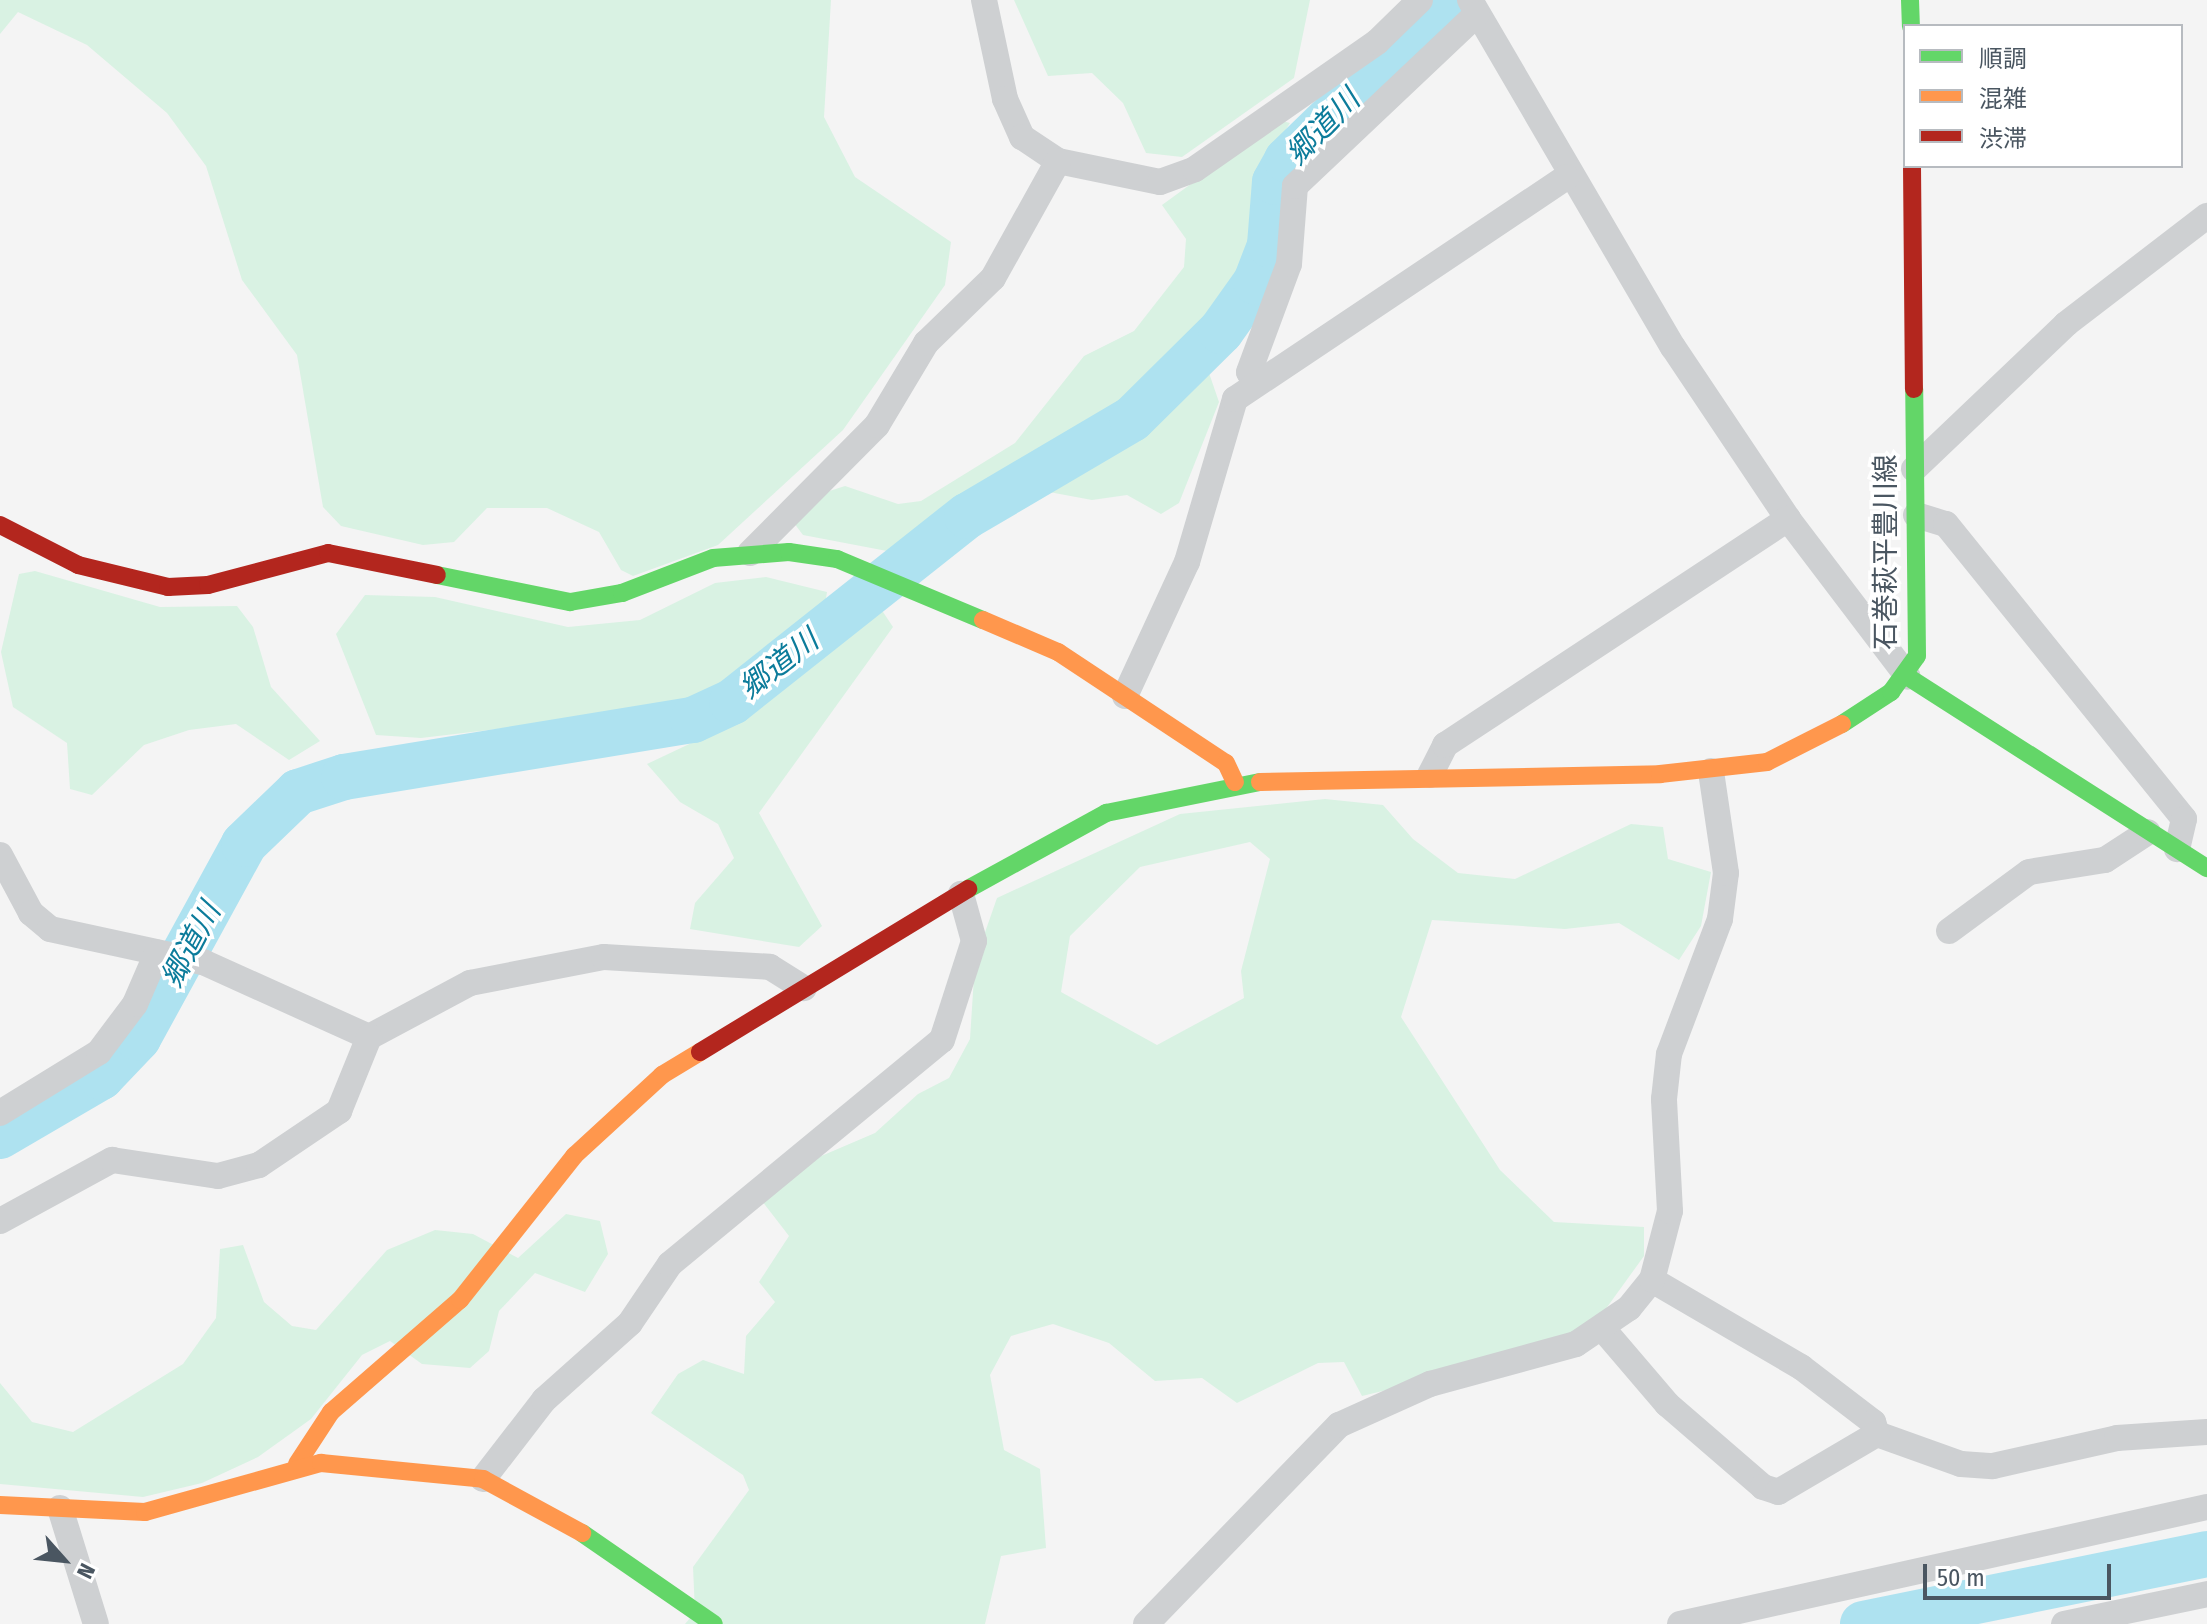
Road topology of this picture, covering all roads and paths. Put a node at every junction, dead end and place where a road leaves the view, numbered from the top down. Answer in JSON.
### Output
{"nodes":[{"id":1,"x":984,"y":0,"type":"edge"},
{"id":2,"x":1420,"y":0,"type":"edge"},
{"id":3,"x":1910,"y":0,"type":"edge"},
{"id":4,"x":1473,"y":7,"type":"edge"},
{"id":5,"x":1911,"y":24,"type":"edge"},
{"id":6,"x":1058,"y":161,"type":"junction"},
{"id":7,"x":1912,"y":168,"type":"edge"},
{"id":8,"x":1567,"y":177,"type":"junction"},
{"id":9,"x":2207,"y":216,"type":"edge"},
{"id":10,"x":1254,"y":380,"type":"junction"},
{"id":11,"x":1914,"y":469,"type":"junction"},
{"id":12,"x":1916,"y":515,"type":"junction"},
{"id":13,"x":1788,"y":519,"type":"junction"},
{"id":14,"x":0,"y":525,"type":"edge"},
{"id":15,"x":750,"y":553,"type":"junction"},
{"id":16,"x":1908,"y":677,"type":"junction"},
{"id":17,"x":1125,"y":696,"type":"junction"},
{"id":18,"x":1711,"y":771,"type":"junction"},
{"id":19,"x":1430,"y":775,"type":"junction"},
{"id":20,"x":1235,"y":782,"type":"junction"},
{"id":21,"x":2148,"y":832,"type":"junction"},
{"id":22,"x":2177,"y":849,"type":"junction"},
{"id":23,"x":0,"y":855,"type":"edge"},
{"id":24,"x":2207,"y":868,"type":"edge"},
{"id":25,"x":961,"y":894,"type":"junction"},
{"id":26,"x":1949,"y":931,"type":"dead end"},
{"id":27,"x":160,"y":953,"type":"junction"},
{"id":28,"x":804,"y":988,"type":"junction"},
{"id":29,"x":369,"y":1037,"type":"junction"},
{"id":30,"x":0,"y":1113,"type":"edge"},
{"id":31,"x":0,"y":1221,"type":"edge"},
{"id":32,"x":1652,"y":1280,"type":"junction"},
{"id":33,"x":1603,"y":1329,"type":"junction"},
{"id":34,"x":2207,"y":1432,"type":"edge"},
{"id":35,"x":1877,"y":1434,"type":"junction"},
{"id":36,"x":297,"y":1464,"type":"junction"},
{"id":37,"x":483,"y":1479,"type":"junction"},
{"id":38,"x":0,"y":1505,"type":"edge"},
{"id":39,"x":2207,"y":1507,"type":"edge"},
{"id":40,"x":60,"y":1508,"type":"junction"},
{"id":41,"x":2207,"y":1594,"type":"edge"},
{"id":42,"x":696,"y":1620,"type":"edge"},
{"id":43,"x":96,"y":1624,"type":"edge"},
{"id":44,"x":1146,"y":1624,"type":"edge"},
{"id":45,"x":1680,"y":1624,"type":"edge"},
{"id":46,"x":2064,"y":1624,"type":"edge"}],
"edges":[{"from":1,"to":6,"type":"street"},
{"from":2,"to":6,"type":"street"},
{"from":3,"to":5,"type":"street"},
{"from":4,"to":8,"type":"street"},
{"from":4,"to":10,"type":"street"},
{"from":6,"to":15,"type":"street"},
{"from":7,"to":11,"type":"street","name":"石巻萩平豊川線"},
{"from":8,"to":10,"type":"street"},
{"from":8,"to":13,"type":"street"},
{"from":9,"to":11,"type":"street"},
{"from":10,"to":17,"type":"street"},
{"from":11,"to":12,"type":"street","name":"石巻萩平豊川線"},
{"from":12,"to":16,"type":"street","name":"石巻萩平豊川線"},
{"from":12,"to":22,"type":"street"},
{"from":13,"to":16,"type":"street"},
{"from":13,"to":19,"type":"street"},
{"from":14,"to":15,"type":"street"},
{"from":15,"to":17,"type":"street"},
{"from":16,"to":18,"type":"street"},
{"from":16,"to":21,"type":"street","name":"石巻萩平豊川線"},
{"from":17,"to":20,"type":"street"},
{"from":18,"to":19,"type":"street"},
{"from":18,"to":32,"type":"street"},
{"from":19,"to":20,"type":"street"},
{"from":20,"to":25,"type":"street"},
{"from":21,"to":22,"type":"street","name":"石巻萩平豊川線"},
{"from":21,"to":26,"type":"street"},
{"from":22,"to":24,"type":"street","name":"石巻萩平豊川線"},
{"from":23,"to":27,"type":"street"},
{"from":25,"to":28,"type":"street"},
{"from":25,"to":37,"type":"street"},
{"from":27,"to":29,"type":"street"},
{"from":27,"to":30,"type":"street"},
{"from":28,"to":29,"type":"street"},
{"from":28,"to":36,"type":"street"},
{"from":29,"to":31,"type":"street"},
{"from":32,"to":33,"type":"street"},
{"from":32,"to":35,"type":"street"},
{"from":33,"to":35,"type":"street"},
{"from":33,"to":44,"type":"street"},
{"from":34,"to":35,"type":"street"},
{"from":36,"to":37,"type":"street"},
{"from":36,"to":40,"type":"street"},
{"from":37,"to":42,"type":"street"},
{"from":38,"to":40,"type":"street"},
{"from":39,"to":45,"type":"street"},
{"from":40,"to":43,"type":"street"},
{"from":41,"to":46,"type":"street"}]}
